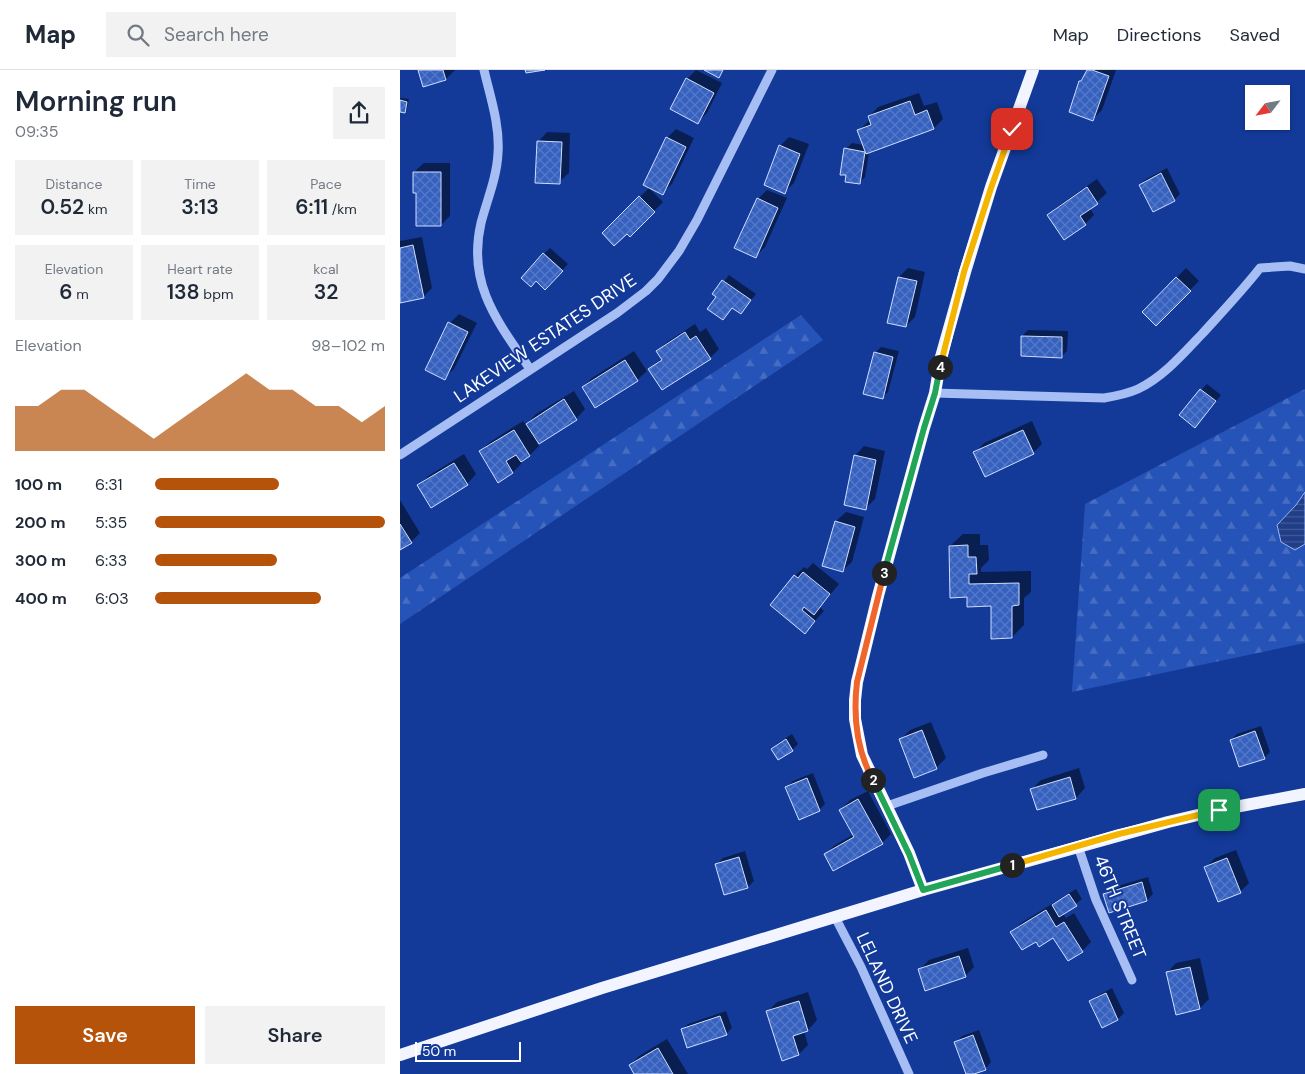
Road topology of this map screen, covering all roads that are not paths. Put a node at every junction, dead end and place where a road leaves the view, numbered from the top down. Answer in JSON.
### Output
{"nodes":[{"id":1,"x":484,"y":70,"type":"edge"},
{"id":2,"x":772,"y":70,"type":"edge"},
{"id":3,"x":1033,"y":70,"type":"edge"},
{"id":4,"x":1305,"y":269,"type":"edge"},
{"id":5,"x":530,"y":369,"type":"junction"},
{"id":6,"x":935,"y":393,"type":"junction"},
{"id":7,"x":400,"y":455,"type":"edge"},
{"id":8,"x":1043,"y":756,"type":"dead end"},
{"id":9,"x":1305,"y":794,"type":"edge"},
{"id":10,"x":887,"y":806,"type":"junction"},
{"id":11,"x":1078,"y":846,"type":"junction"},
{"id":12,"x":923,"y":890,"type":"junction"},
{"id":13,"x":835,"y":917,"type":"junction"},
{"id":14,"x":1132,"y":980,"type":"dead end"},
{"id":15,"x":400,"y":1055,"type":"edge"},
{"id":16,"x":908,"y":1074,"type":"edge"}],
"edges":[{"from":1,"to":5,"type":"street"},
{"from":2,"to":5,"type":"street","name":"LAKEVIEW ESTATES DRIVE"},
{"from":3,"to":6,"type":"main road"},
{"from":4,"to":6,"type":"street"},
{"from":5,"to":7,"type":"street","name":"LAKEVIEW ESTATES DRIVE"},
{"from":6,"to":10,"type":"main road"},
{"from":8,"to":10,"type":"street"},
{"from":9,"to":11,"type":"main road"},
{"from":10,"to":12,"type":"main road"},
{"from":11,"to":12,"type":"main road"},
{"from":11,"to":14,"type":"street","name":"46TH STREET"},
{"from":12,"to":13,"type":"main road"},
{"from":13,"to":15,"type":"main road"},
{"from":13,"to":16,"type":"street","name":"LELAND DRIVE"}]}
